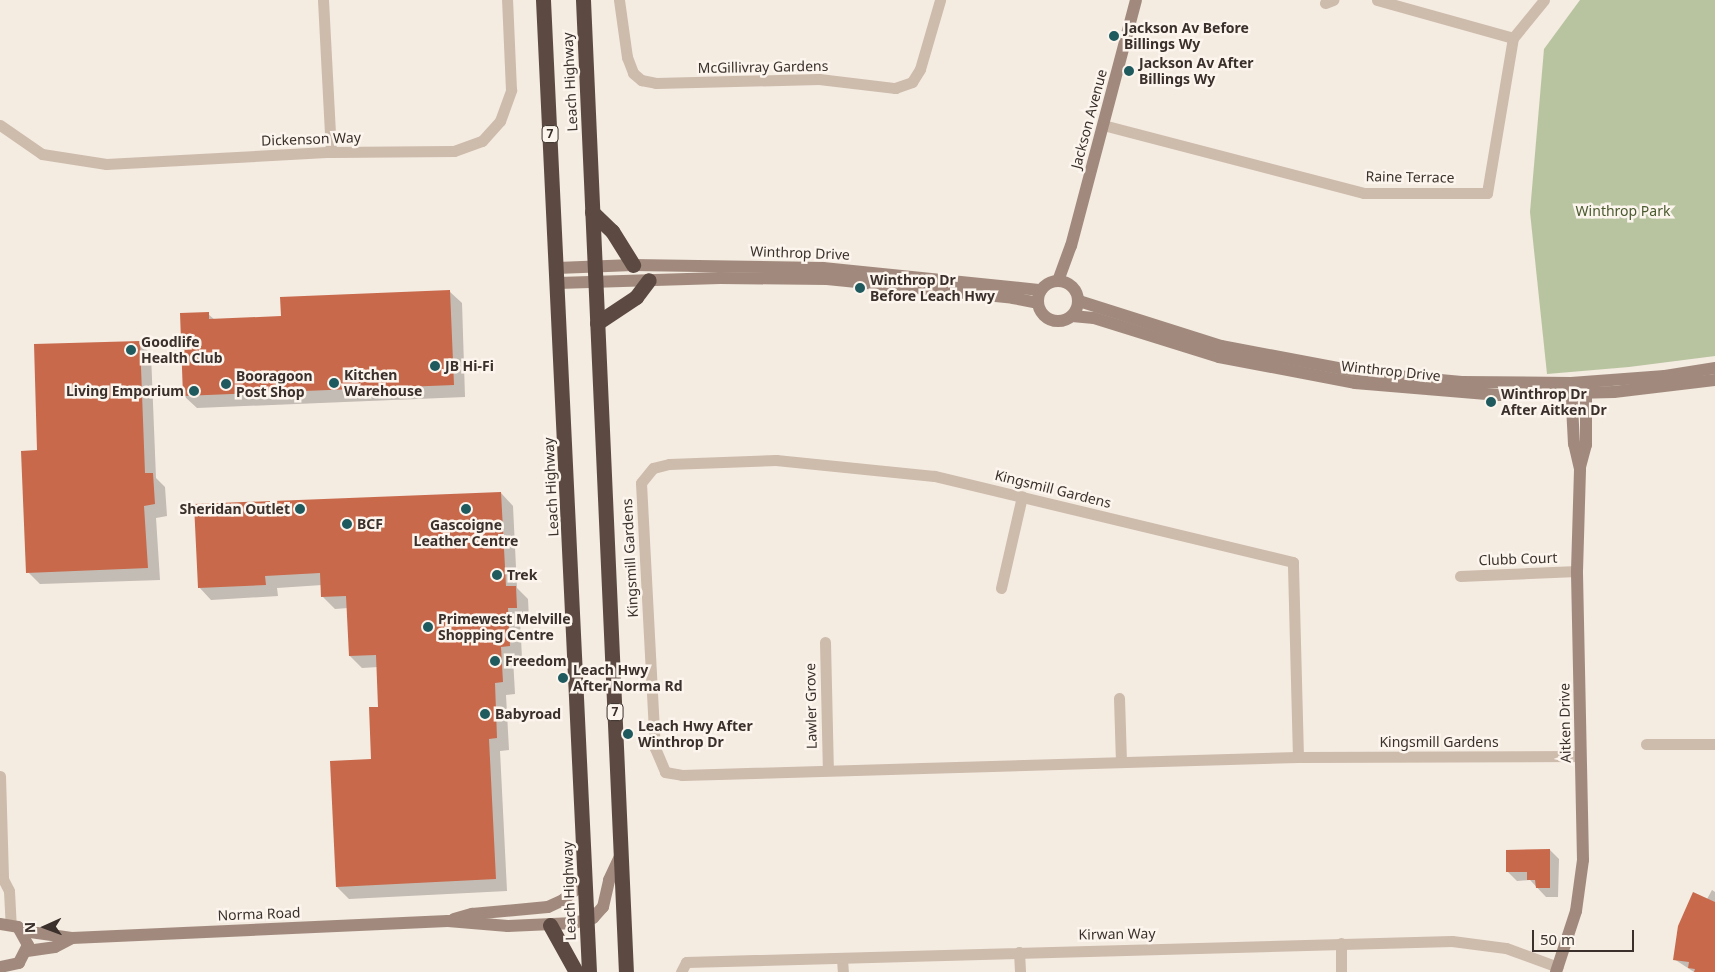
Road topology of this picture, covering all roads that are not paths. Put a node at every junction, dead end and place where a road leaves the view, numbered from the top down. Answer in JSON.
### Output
{"nodes":[{"id":1,"x":323,"y":0,"type":"edge"},
{"id":2,"x":507,"y":0,"type":"edge"},
{"id":3,"x":543,"y":0,"type":"edge"},
{"id":4,"x":582,"y":0,"type":"edge"},
{"id":5,"x":619,"y":0,"type":"edge"},
{"id":6,"x":940,"y":0,"type":"edge"},
{"id":7,"x":1136,"y":0,"type":"edge"},
{"id":8,"x":1378,"y":0,"type":"edge"},
{"id":9,"x":1544,"y":0,"type":"edge"},
{"id":10,"x":1513,"y":38,"type":"junction"},
{"id":11,"x":1104,"y":125,"type":"junction"},
{"id":12,"x":1,"y":129,"type":"edge"},
{"id":13,"x":331,"y":152,"type":"junction"},
{"id":14,"x":592,"y":212,"type":"junction"},
{"id":15,"x":633,"y":265,"type":"junction"},
{"id":16,"x":595,"y":266,"type":"junction"},
{"id":17,"x":557,"y":268,"type":"junction"},
{"id":18,"x":649,"y":280,"type":"junction"},
{"id":19,"x":595,"y":282,"type":"junction"},
{"id":20,"x":1064,"y":283,"type":"junction"},
{"id":21,"x":558,"y":284,"type":"junction"},
{"id":22,"x":1041,"y":290,"type":"junction"},
{"id":23,"x":1079,"y":301,"type":"junction"},
{"id":24,"x":1038,"y":303,"type":"junction"},
{"id":25,"x":1072,"y":316,"type":"junction"},
{"id":26,"x":597,"y":323,"type":"junction"},
{"id":27,"x":1715,"y":368,"type":"edge"},
{"id":28,"x":1715,"y":380,"type":"edge"},
{"id":29,"x":1571,"y":388,"type":"junction"},
{"id":30,"x":1586,"y":388,"type":"junction"},
{"id":31,"x":1580,"y":469,"type":"junction"},
{"id":32,"x":1022,"y":496,"type":"junction"},
{"id":33,"x":1577,"y":572,"type":"junction"},
{"id":34,"x":1460,"y":576,"type":"dead end"},
{"id":35,"x":1001,"y":588,"type":"dead end"},
{"id":36,"x":825,"y":642,"type":"dead end"},
{"id":37,"x":1119,"y":698,"type":"dead end"},
{"id":38,"x":1646,"y":744,"type":"dead end"},
{"id":39,"x":1715,"y":744,"type":"edge"},
{"id":40,"x":1580,"y":756,"type":"junction"},
{"id":41,"x":1298,"y":757,"type":"junction"},
{"id":42,"x":1121,"y":761,"type":"junction"},
{"id":43,"x":828,"y":770,"type":"junction"},
{"id":44,"x":0,"y":776,"type":"edge"},
{"id":45,"x":621,"y":854,"type":"junction"},
{"id":46,"x":2,"y":882,"type":"edge"},
{"id":47,"x":585,"y":882,"type":"junction"},
{"id":48,"x":448,"y":921,"type":"junction"},
{"id":49,"x":587,"y":921,"type":"junction"},
{"id":50,"x":6,"y":924,"type":"edge"},
{"id":51,"x":550,"y":925,"type":"junction"},
{"id":52,"x":23,"y":931,"type":"junction"},
{"id":53,"x":72,"y":938,"type":"junction"},
{"id":54,"x":1341,"y":943,"type":"junction"},
{"id":55,"x":27,"y":951,"type":"junction"},
{"id":56,"x":1019,"y":952,"type":"junction"},
{"id":57,"x":842,"y":959,"type":"junction"},
{"id":58,"x":0,"y":967,"type":"edge"},
{"id":59,"x":19,"y":967,"type":"edge"},
{"id":60,"x":1557,"y":969,"type":"edge"},
{"id":61,"x":576,"y":972,"type":"edge"},
{"id":62,"x":589,"y":972,"type":"edge"},
{"id":63,"x":626,"y":972,"type":"edge"},
{"id":64,"x":681,"y":972,"type":"edge"},
{"id":65,"x":843,"y":972,"type":"edge"},
{"id":66,"x":1020,"y":972,"type":"edge"},
{"id":67,"x":1341,"y":972,"type":"edge"}],
"edges":[{"from":1,"to":13,"type":"street"},
{"from":2,"to":13,"type":"street","name":"Dickenson Way"},
{"from":3,"to":17,"type":"highway","name":"Leach Highway","number":"7"},
{"from":4,"to":14,"type":"highway","name":"Leach Highway","number":"7"},
{"from":5,"to":6,"type":"street","name":"McGillivray Gardens"},
{"from":7,"to":11,"type":"street","name":"Jackson Avenue"},
{"from":8,"to":10,"type":"street"},
{"from":9,"to":10,"type":"street","name":"Raine Terrace"},
{"from":10,"to":11,"type":"street","name":"Raine Terrace"},
{"from":11,"to":20,"type":"street","name":"Jackson Avenue"},
{"from":12,"to":13,"type":"street","name":"Dickenson Way"},
{"from":14,"to":15,"type":"highway"},
{"from":14,"to":16,"type":"highway","name":"Leach Highway","number":"7"},
{"from":15,"to":16,"type":"street","name":"Winthrop Drive"},
{"from":15,"to":22,"type":"street","name":"Winthrop Drive"},
{"from":16,"to":17,"type":"street","name":"Winthrop Drive"},
{"from":16,"to":19,"type":"highway","name":"Leach Highway","number":"7"},
{"from":17,"to":21,"type":"highway","name":"Leach Highway","number":"7"},
{"from":18,"to":19,"type":"street","name":"Winthrop Drive"},
{"from":18,"to":24,"type":"street","name":"Winthrop Drive"},
{"from":18,"to":26,"type":"highway"},
{"from":19,"to":21,"type":"street","name":"Winthrop Drive"},
{"from":19,"to":26,"type":"highway","name":"Leach Highway","number":"7"},
{"from":20,"to":22,"type":"street"},
{"from":20,"to":23,"type":"street"},
{"from":21,"to":47,"type":"highway","name":"Leach Highway","number":"7"},
{"from":22,"to":24,"type":"street"},
{"from":23,"to":25,"type":"street"},
{"from":23,"to":29,"type":"street","name":"Winthrop Drive"},
{"from":24,"to":25,"type":"street"},
{"from":25,"to":29,"type":"street","name":"Winthrop Drive"},
{"from":26,"to":45,"type":"highway","name":"Leach Highway","number":"7"},
{"from":27,"to":30,"type":"street","name":"Winthrop Drive"},
{"from":28,"to":30,"type":"street","name":"Winthrop Drive"},
{"from":29,"to":30,"type":"street","name":"Winthrop Drive"},
{"from":29,"to":31,"type":"street","name":"Aitken Drive"},
{"from":30,"to":31,"type":"street","name":"Aitken Drive"},
{"from":31,"to":33,"type":"street","name":"Aitken Drive"},
{"from":32,"to":35,"type":"street"},
{"from":32,"to":41,"type":"street","name":"Kingsmill Gardens"},
{"from":32,"to":43,"type":"street","name":"Kingsmill Gardens"},
{"from":33,"to":34,"type":"street","name":"Clubb Court"},
{"from":33,"to":40,"type":"street","name":"Aitken Drive"},
{"from":36,"to":43,"type":"street","name":"Lawler Grove"},
{"from":37,"to":42,"type":"street"},
{"from":38,"to":39,"type":"street"},
{"from":40,"to":41,"type":"street","name":"Kingsmill Gardens"},
{"from":40,"to":60,"type":"street","name":"Aitken Drive"},
{"from":41,"to":42,"type":"street","name":"Kingsmill Gardens"},
{"from":42,"to":43,"type":"street","name":"Kingsmill Gardens"},
{"from":44,"to":46,"type":"street"},
{"from":45,"to":49,"type":"street"},
{"from":45,"to":63,"type":"highway","name":"Leach Highway","number":"7"},
{"from":46,"to":50,"type":"street"},
{"from":47,"to":48,"type":"street","name":"Norma Road"},
{"from":47,"to":49,"type":"highway","name":"Leach Highway","number":"7"},
{"from":48,"to":51,"type":"street","name":"Norma Road"},
{"from":48,"to":53,"type":"street","name":"Norma Road"},
{"from":49,"to":51,"type":"street","name":"Norma Road"},
{"from":49,"to":62,"type":"highway","name":"Leach Highway","number":"7"},
{"from":50,"to":52,"type":"street"},
{"from":51,"to":61,"type":"highway"},
{"from":52,"to":53,"type":"street","name":"Norma Road"},
{"from":52,"to":55,"type":"street"},
{"from":53,"to":55,"type":"street","name":"Norma Road"},
{"from":54,"to":56,"type":"street","name":"Kirwan Way"},
{"from":54,"to":60,"type":"street","name":"Kirwan Way"},
{"from":54,"to":67,"type":"street"},
{"from":55,"to":59,"type":"street"},
{"from":56,"to":57,"type":"street","name":"Kirwan Way"},
{"from":56,"to":66,"type":"street"},
{"from":57,"to":64,"type":"street","name":"Kirwan Way"},
{"from":57,"to":65,"type":"street"},
{"from":58,"to":59,"type":"street"}]}
